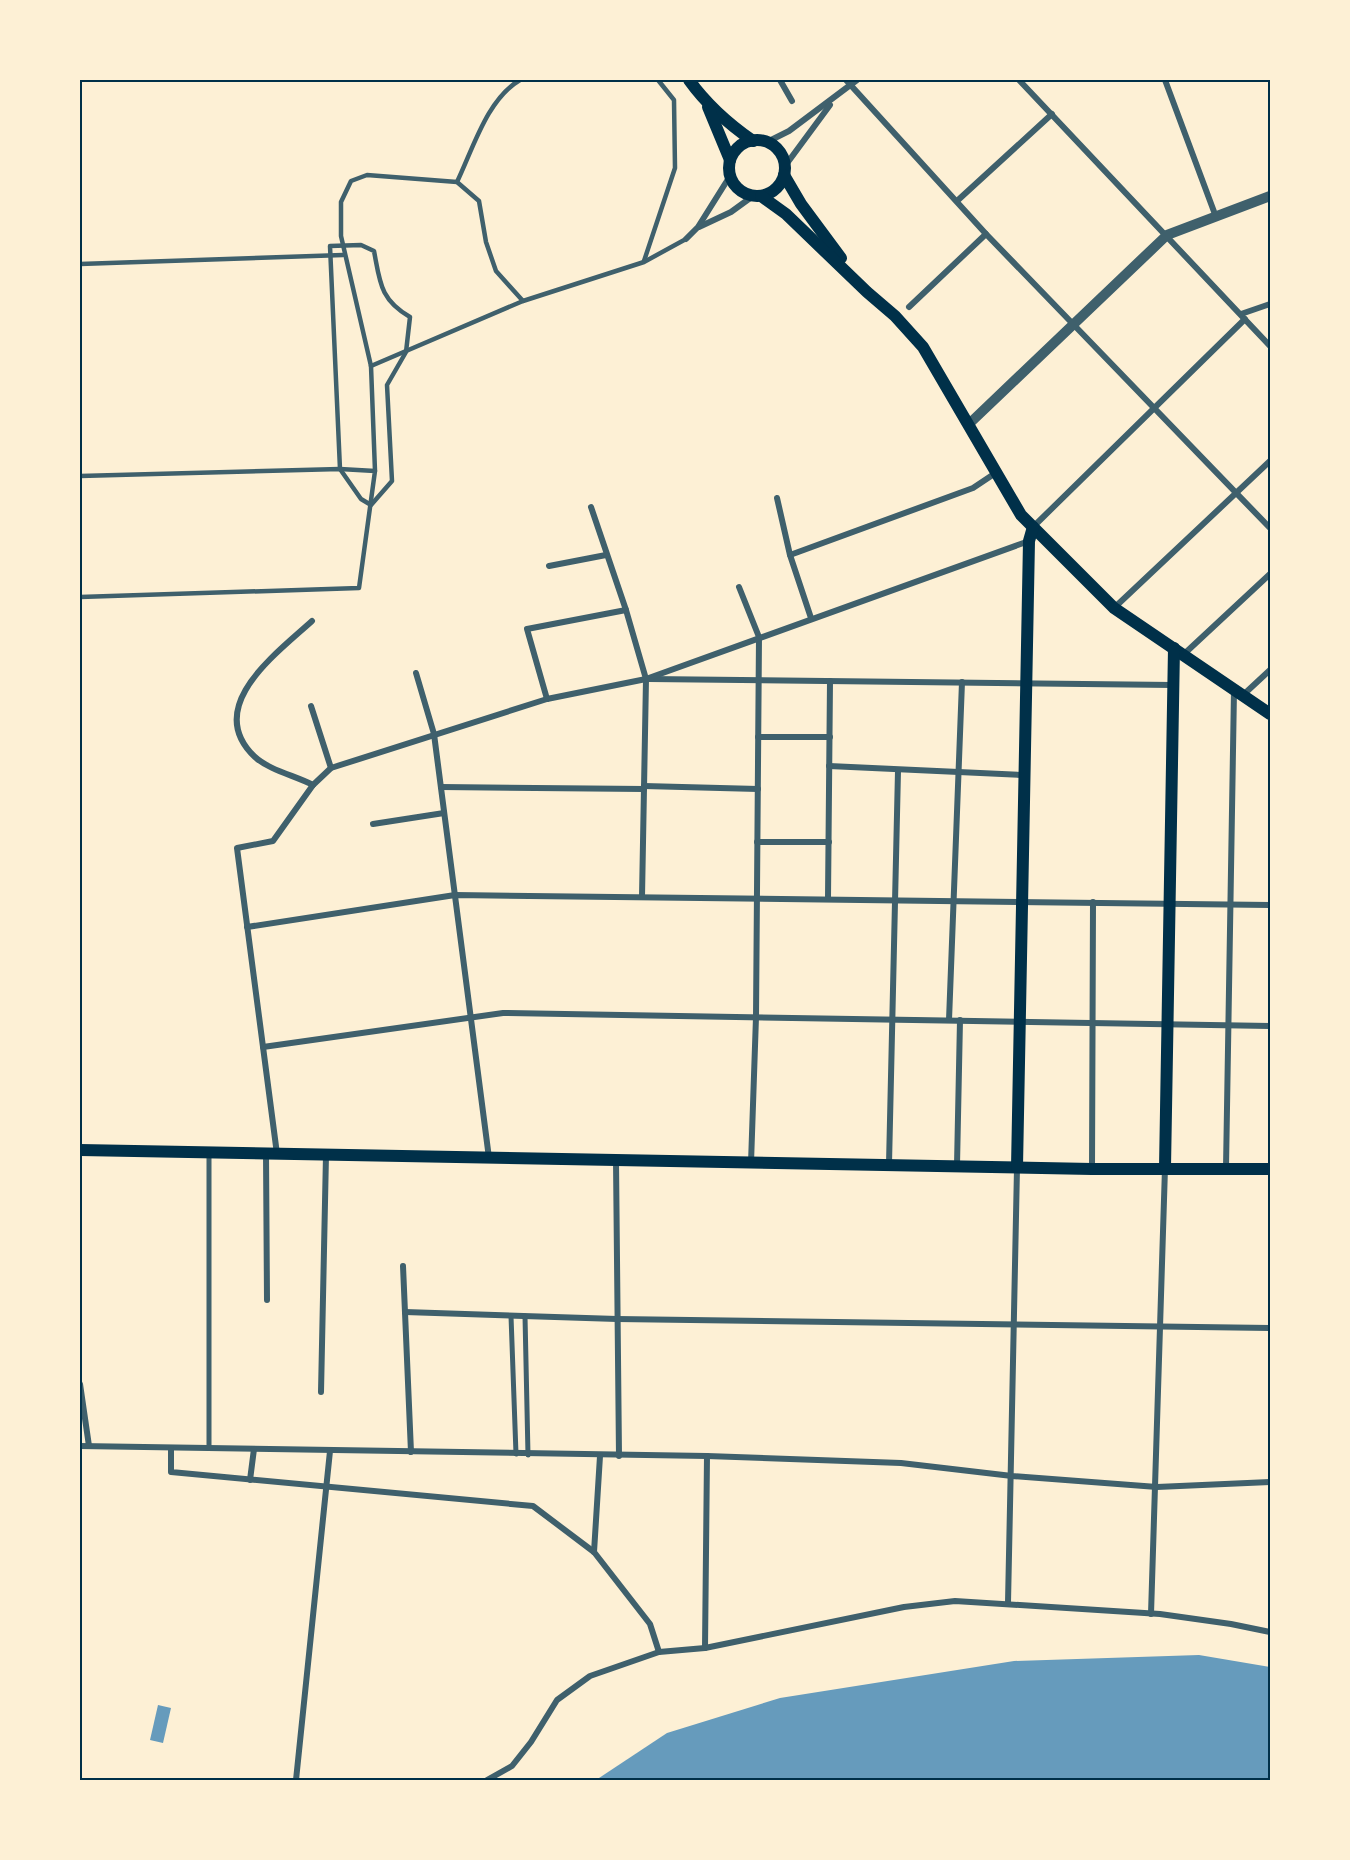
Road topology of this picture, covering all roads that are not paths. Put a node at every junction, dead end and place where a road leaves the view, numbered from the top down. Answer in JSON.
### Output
{"nodes":[{"id":1,"x":520,"y":80,"type":"edge"},
{"id":2,"x":658,"y":80,"type":"edge"},
{"id":3,"x":689,"y":80,"type":"edge"},
{"id":4,"x":780,"y":80,"type":"edge"},
{"id":5,"x":1019,"y":80,"type":"edge"},
{"id":6,"x":1165,"y":80,"type":"edge"},
{"id":7,"x":852,"y":81,"type":"edge"},
{"id":8,"x":837,"y":97,"type":"junction"},
{"id":9,"x":792,"y":101,"type":"dead end"},
{"id":10,"x":706,"y":103,"type":"junction"},
{"id":11,"x":1052,"y":114,"type":"junction"},
{"id":12,"x":753,"y":141,"type":"junction"},
{"id":13,"x":767,"y":142,"type":"junction"},
{"id":14,"x":730,"y":160,"type":"junction"},
{"id":15,"x":784,"y":171,"type":"junction"},
{"id":16,"x":730,"y":176,"type":"junction"},
{"id":17,"x":457,"y":182,"type":"junction"},
{"id":18,"x":757,"y":196,"type":"junction"},
{"id":19,"x":1270,"y":196,"type":"edge"},
{"id":20,"x":957,"y":201,"type":"junction"},
{"id":21,"x":1216,"y":217,"type":"junction"},
{"id":22,"x":698,"y":227,"type":"junction"},
{"id":23,"x":986,"y":234,"type":"junction"},
{"id":24,"x":1167,"y":235,"type":"junction"},
{"id":25,"x":686,"y":239,"type":"joint"},
{"id":26,"x":342,"y":246,"type":"junction"},
{"id":27,"x":343,"y":255,"type":"junction"},
{"id":28,"x":330,"y":256,"type":"junction"},
{"id":29,"x":644,"y":262,"type":"junction"},
{"id":30,"x":80,"y":264,"type":"edge"},
{"id":31,"x":867,"y":292,"type":"junction"},
{"id":32,"x":523,"y":301,"type":"junction"},
{"id":33,"x":1270,"y":303,"type":"edge"},
{"id":34,"x":909,"y":307,"type":"dead end"},
{"id":35,"x":1243,"y":317,"type":"junction"},
{"id":36,"x":1075,"y":323,"type":"junction"},
{"id":37,"x":1270,"y":346,"type":"edge"},
{"id":38,"x":406,"y":352,"type":"junction"},
{"id":39,"x":371,"y":366,"type":"junction"},
{"id":40,"x":1155,"y":407,"type":"junction"},
{"id":41,"x":970,"y":423,"type":"junction"},
{"id":42,"x":1270,"y":461,"type":"edge"},
{"id":43,"x":340,"y":469,"type":"junction"},
{"id":44,"x":375,"y":471,"type":"junction"},
{"id":45,"x":997,"y":472,"type":"junction"},
{"id":46,"x":80,"y":476,"type":"edge"},
{"id":47,"x":1237,"y":493,"type":"junction"},
{"id":48,"x":777,"y":498,"type":"dead end"},
{"id":49,"x":371,"y":505,"type":"junction"},
{"id":50,"x":591,"y":507,"type":"dead end"},
{"id":51,"x":1033,"y":527,"type":"junction"},
{"id":52,"x":1270,"y":528,"type":"edge"},
{"id":53,"x":1029,"y":541,"type":"junction"},
{"id":54,"x":606,"y":555,"type":"junction"},
{"id":55,"x":790,"y":555,"type":"junction"},
{"id":56,"x":549,"y":566,"type":"dead end"},
{"id":57,"x":1270,"y":574,"type":"edge"},
{"id":58,"x":739,"y":587,"type":"dead end"},
{"id":59,"x":80,"y":597,"type":"edge"},
{"id":60,"x":1114,"y":608,"type":"junction"},
{"id":61,"x":627,"y":610,"type":"junction"},
{"id":62,"x":811,"y":618,"type":"junction"},
{"id":63,"x":312,"y":621,"type":"dead end"},
{"id":64,"x":759,"y":638,"type":"junction"},
{"id":65,"x":1179,"y":651,"type":"junction"},
{"id":66,"x":1270,"y":670,"type":"edge"},
{"id":67,"x":416,"y":673,"type":"dead end"},
{"id":68,"x":646,"y":679,"type":"junction"},
{"id":69,"x":758,"y":680,"type":"junction"},
{"id":70,"x":830,"y":681,"type":"junction"},
{"id":71,"x":962,"y":682,"type":"junction"},
{"id":72,"x":1026,"y":684,"type":"junction"},
{"id":73,"x":1173,"y":685,"type":"junction"},
{"id":74,"x":1238,"y":694,"type":"junction"},
{"id":75,"x":547,"y":699,"type":"junction"},
{"id":76,"x":311,"y":706,"type":"dead end"},
{"id":77,"x":1270,"y":714,"type":"edge"},
{"id":78,"x":434,"y":734,"type":"junction"},
{"id":79,"x":830,"y":736,"type":"junction"},
{"id":80,"x":758,"y":737,"type":"junction"},
{"id":81,"x":829,"y":766,"type":"junction"},
{"id":82,"x":331,"y":768,"type":"junction"},
{"id":83,"x":898,"y":771,"type":"junction"},
{"id":84,"x":958,"y":773,"type":"junction"},
{"id":85,"x":1024,"y":775,"type":"junction"},
{"id":86,"x":313,"y":785,"type":"junction"},
{"id":87,"x":441,"y":787,"type":"junction"},
{"id":88,"x":644,"y":788,"type":"junction"},
{"id":89,"x":758,"y":789,"type":"junction"},
{"id":90,"x":444,"y":813,"type":"junction"},
{"id":91,"x":373,"y":824,"type":"dead end"},
{"id":92,"x":757,"y":842,"type":"junction"},
{"id":93,"x":829,"y":842,"type":"junction"},
{"id":94,"x":455,"y":895,"type":"junction"},
{"id":95,"x":642,"y":897,"type":"junction"},
{"id":96,"x":757,"y":899,"type":"junction"},
{"id":97,"x":828,"y":899,"type":"junction"},
{"id":98,"x":896,"y":900,"type":"junction"},
{"id":99,"x":954,"y":900,"type":"junction"},
{"id":100,"x":1022,"y":901,"type":"junction"},
{"id":101,"x":1093,"y":902,"type":"junction"},
{"id":102,"x":1169,"y":904,"type":"junction"},
{"id":103,"x":1230,"y":905,"type":"junction"},
{"id":104,"x":1270,"y":905,"type":"edge"},
{"id":105,"x":247,"y":927,"type":"junction"},
{"id":106,"x":471,"y":1017,"type":"junction"},
{"id":107,"x":756,"y":1017,"type":"junction"},
{"id":108,"x":892,"y":1019,"type":"junction"},
{"id":109,"x":949,"y":1020,"type":"junction"},
{"id":110,"x":960,"y":1020,"type":"junction"},
{"id":111,"x":1020,"y":1022,"type":"junction"},
{"id":112,"x":1091,"y":1022,"type":"junction"},
{"id":113,"x":1166,"y":1024,"type":"junction"},
{"id":114,"x":1228,"y":1026,"type":"junction"},
{"id":115,"x":1270,"y":1026,"type":"edge"},
{"id":116,"x":263,"y":1047,"type":"junction"},
{"id":117,"x":80,"y":1150,"type":"edge"},
{"id":118,"x":209,"y":1153,"type":"junction"},
{"id":119,"x":271,"y":1154,"type":"junction"},
{"id":120,"x":326,"y":1155,"type":"junction"},
{"id":121,"x":489,"y":1158,"type":"junction"},
{"id":122,"x":616,"y":1161,"type":"junction"},
{"id":123,"x":751,"y":1163,"type":"junction"},
{"id":124,"x":889,"y":1164,"type":"junction"},
{"id":125,"x":957,"y":1165,"type":"junction"},
{"id":126,"x":1017,"y":1167,"type":"junction"},
{"id":127,"x":1166,"y":1168,"type":"junction"},
{"id":128,"x":1226,"y":1168,"type":"junction"},
{"id":129,"x":1092,"y":1169,"type":"junction"},
{"id":130,"x":1270,"y":1169,"type":"edge"},
{"id":131,"x":403,"y":1266,"type":"dead end"},
{"id":132,"x":267,"y":1300,"type":"dead end"},
{"id":133,"x":405,"y":1312,"type":"junction"},
{"id":134,"x":511,"y":1316,"type":"junction"},
{"id":135,"x":525,"y":1316,"type":"junction"},
{"id":136,"x":617,"y":1319,"type":"junction"},
{"id":137,"x":1015,"y":1323,"type":"junction"},
{"id":138,"x":1162,"y":1326,"type":"junction"},
{"id":139,"x":1270,"y":1328,"type":"edge"},
{"id":140,"x":80,"y":1384,"type":"edge"},
{"id":141,"x":321,"y":1392,"type":"dead end"},
{"id":142,"x":82,"y":1411,"type":"edge"},
{"id":143,"x":80,"y":1446,"type":"edge"},
{"id":144,"x":89,"y":1446,"type":"junction"},
{"id":145,"x":171,"y":1448,"type":"junction"},
{"id":146,"x":209,"y":1448,"type":"junction"},
{"id":147,"x":254,"y":1449,"type":"junction"},
{"id":148,"x":330,"y":1451,"type":"junction"},
{"id":149,"x":411,"y":1452,"type":"junction"},
{"id":150,"x":516,"y":1454,"type":"junction"},
{"id":151,"x":528,"y":1455,"type":"junction"},
{"id":152,"x":600,"y":1456,"type":"junction"},
{"id":153,"x":619,"y":1456,"type":"junction"},
{"id":154,"x":707,"y":1456,"type":"junction"},
{"id":155,"x":1012,"y":1476,"type":"junction"},
{"id":156,"x":250,"y":1480,"type":"junction"},
{"id":157,"x":1270,"y":1482,"type":"edge"},
{"id":158,"x":1157,"y":1487,"type":"junction"},
{"id":159,"x":328,"y":1488,"type":"junction"},
{"id":160,"x":594,"y":1552,"type":"junction"},
{"id":161,"x":1008,"y":1603,"type":"junction"},
{"id":162,"x":1151,"y":1614,"type":"junction"},
{"id":163,"x":1270,"y":1632,"type":"edge"},
{"id":164,"x":705,"y":1648,"type":"junction"},
{"id":165,"x":659,"y":1652,"type":"junction"},
{"id":166,"x":296,"y":1780,"type":"edge"},
{"id":167,"x":487,"y":1780,"type":"edge"}],
"edges":[{"from":1,"to":17,"type":"lane"},
{"from":2,"to":29,"type":"lane"},
{"from":3,"to":10,"type":"main road"},
{"from":4,"to":9,"type":"street"},
{"from":5,"to":11,"type":"street"},
{"from":6,"to":21,"type":"street"},
{"from":7,"to":8,"type":"street"},
{"from":7,"to":20,"type":"street"},
{"from":8,"to":13,"type":"street"},
{"from":8,"to":15,"type":"street"},
{"from":10,"to":12,"type":"main road"},
{"from":10,"to":14,"type":"main road"},
{"from":11,"to":20,"type":"street"},
{"from":11,"to":24,"type":"street"},
{"from":12,"to":13,"type":"main road"},
{"from":12,"to":14,"type":"main road"},
{"from":13,"to":15,"type":"main road"},
{"from":14,"to":16,"type":"main road"},
{"from":15,"to":18,"type":"main road"},
{"from":15,"to":31,"type":"main road"},
{"from":16,"to":18,"type":"main road"},
{"from":16,"to":22,"type":"street"},
{"from":17,"to":26,"type":"lane"},
{"from":17,"to":32,"type":"lane"},
{"from":18,"to":22,"type":"street"},
{"from":18,"to":31,"type":"main road"},
{"from":19,"to":21,"type":"street"},
{"from":20,"to":23,"type":"street"},
{"from":21,"to":24,"type":"street"},
{"from":22,"to":25,"type":"street"},
{"from":23,"to":34,"type":"street"},
{"from":23,"to":36,"type":"street"},
{"from":24,"to":35,"type":"street"},
{"from":24,"to":36,"type":"street"},
{"from":25,"to":29,"type":"lane"},
{"from":26,"to":27,"type":"lane"},
{"from":26,"to":28,"type":"lane"},
{"from":26,"to":38,"type":"lane"},
{"from":27,"to":28,"type":"lane"},
{"from":27,"to":39,"type":"lane"},
{"from":28,"to":30,"type":"lane"},
{"from":28,"to":43,"type":"lane"},
{"from":29,"to":32,"type":"lane"},
{"from":31,"to":41,"type":"main road"},
{"from":32,"to":38,"type":"lane"},
{"from":33,"to":35,"type":"street"},
{"from":35,"to":37,"type":"street"},
{"from":35,"to":40,"type":"street"},
{"from":36,"to":40,"type":"street"},
{"from":36,"to":41,"type":"street"},
{"from":38,"to":39,"type":"lane"},
{"from":38,"to":49,"type":"lane"},
{"from":39,"to":44,"type":"lane"},
{"from":40,"to":47,"type":"street"},
{"from":40,"to":51,"type":"street"},
{"from":41,"to":45,"type":"main road"},
{"from":42,"to":47,"type":"street"},
{"from":43,"to":44,"type":"lane"},
{"from":43,"to":46,"type":"lane"},
{"from":43,"to":49,"type":"lane"},
{"from":44,"to":49,"type":"lane"},
{"from":45,"to":51,"type":"main road"},
{"from":45,"to":55,"type":"street"},
{"from":47,"to":52,"type":"street"},
{"from":47,"to":60,"type":"street"},
{"from":48,"to":55,"type":"street"},
{"from":49,"to":59,"type":"lane"},
{"from":50,"to":54,"type":"street"},
{"from":51,"to":53,"type":"main road"},
{"from":51,"to":60,"type":"main road"},
{"from":53,"to":62,"type":"street"},
{"from":53,"to":72,"type":"main road"},
{"from":54,"to":56,"type":"street"},
{"from":54,"to":61,"type":"street"},
{"from":55,"to":62,"type":"street"},
{"from":57,"to":65,"type":"street"},
{"from":58,"to":64,"type":"street"},
{"from":60,"to":65,"type":"main road"},
{"from":61,"to":68,"type":"street"},
{"from":61,"to":75,"type":"street"},
{"from":62,"to":64,"type":"street"},
{"from":63,"to":86,"type":"street"},
{"from":64,"to":68,"type":"street"},
{"from":64,"to":69,"type":"street"},
{"from":65,"to":73,"type":"main road"},
{"from":65,"to":74,"type":"main road"},
{"from":66,"to":74,"type":"street"},
{"from":67,"to":78,"type":"street"},
{"from":68,"to":69,"type":"street"},
{"from":68,"to":75,"type":"street"},
{"from":68,"to":88,"type":"street"},
{"from":69,"to":70,"type":"street"},
{"from":69,"to":80,"type":"street"},
{"from":70,"to":71,"type":"street"},
{"from":70,"to":79,"type":"street"},
{"from":71,"to":72,"type":"street"},
{"from":71,"to":84,"type":"street"},
{"from":72,"to":73,"type":"street"},
{"from":72,"to":85,"type":"main road"},
{"from":73,"to":102,"type":"main road"},
{"from":74,"to":77,"type":"main road"},
{"from":74,"to":103,"type":"street"},
{"from":75,"to":78,"type":"street"},
{"from":76,"to":82,"type":"street"},
{"from":78,"to":82,"type":"street"},
{"from":78,"to":87,"type":"street"},
{"from":79,"to":80,"type":"street"},
{"from":79,"to":81,"type":"street"},
{"from":80,"to":89,"type":"street"},
{"from":81,"to":83,"type":"street"},
{"from":81,"to":93,"type":"street"},
{"from":82,"to":86,"type":"street"},
{"from":83,"to":84,"type":"street"},
{"from":83,"to":98,"type":"street"},
{"from":84,"to":85,"type":"street"},
{"from":84,"to":99,"type":"street"},
{"from":85,"to":100,"type":"main road"},
{"from":86,"to":105,"type":"street"},
{"from":87,"to":88,"type":"street"},
{"from":87,"to":90,"type":"street"},
{"from":88,"to":89,"type":"street"},
{"from":88,"to":95,"type":"street"},
{"from":89,"to":92,"type":"street"},
{"from":90,"to":91,"type":"street"},
{"from":90,"to":94,"type":"street"},
{"from":92,"to":93,"type":"street"},
{"from":92,"to":96,"type":"street"},
{"from":93,"to":97,"type":"street"},
{"from":94,"to":95,"type":"street"},
{"from":94,"to":105,"type":"street"},
{"from":94,"to":106,"type":"street"},
{"from":95,"to":96,"type":"street"},
{"from":96,"to":97,"type":"street"},
{"from":96,"to":107,"type":"street"},
{"from":97,"to":98,"type":"street"},
{"from":98,"to":99,"type":"street"},
{"from":98,"to":108,"type":"street"},
{"from":99,"to":100,"type":"street"},
{"from":99,"to":109,"type":"street"},
{"from":100,"to":101,"type":"street"},
{"from":100,"to":111,"type":"main road"},
{"from":101,"to":102,"type":"street"},
{"from":101,"to":112,"type":"street"},
{"from":102,"to":103,"type":"street"},
{"from":102,"to":113,"type":"main road"},
{"from":103,"to":104,"type":"street"},
{"from":103,"to":114,"type":"street"},
{"from":105,"to":116,"type":"street"},
{"from":106,"to":107,"type":"street"},
{"from":106,"to":116,"type":"street"},
{"from":106,"to":121,"type":"street"},
{"from":107,"to":108,"type":"street"},
{"from":107,"to":123,"type":"street"},
{"from":108,"to":109,"type":"street"},
{"from":108,"to":124,"type":"street"},
{"from":109,"to":110,"type":"street"},
{"from":110,"to":111,"type":"street"},
{"from":110,"to":125,"type":"street"},
{"from":111,"to":112,"type":"street"},
{"from":111,"to":126,"type":"main road"},
{"from":112,"to":113,"type":"street"},
{"from":112,"to":129,"type":"street"},
{"from":113,"to":114,"type":"street"},
{"from":113,"to":127,"type":"main road"},
{"from":114,"to":115,"type":"street"},
{"from":114,"to":128,"type":"street"},
{"from":116,"to":119,"type":"street"},
{"from":117,"to":118,"type":"main road"},
{"from":118,"to":119,"type":"main road"},
{"from":118,"to":146,"type":"street"},
{"from":119,"to":120,"type":"main road"},
{"from":119,"to":132,"type":"street"},
{"from":120,"to":121,"type":"main road"},
{"from":120,"to":141,"type":"street"},
{"from":121,"to":122,"type":"main road"},
{"from":122,"to":123,"type":"main road"},
{"from":122,"to":136,"type":"street"},
{"from":123,"to":124,"type":"main road"},
{"from":124,"to":125,"type":"main road"},
{"from":125,"to":126,"type":"main road"},
{"from":126,"to":129,"type":"main road"},
{"from":126,"to":137,"type":"street"},
{"from":127,"to":128,"type":"main road"},
{"from":127,"to":129,"type":"main road"},
{"from":127,"to":138,"type":"street"},
{"from":128,"to":130,"type":"main road"},
{"from":131,"to":133,"type":"street"},
{"from":133,"to":134,"type":"street"},
{"from":133,"to":149,"type":"street"},
{"from":134,"to":135,"type":"street"},
{"from":134,"to":150,"type":"street"},
{"from":135,"to":136,"type":"street"},
{"from":135,"to":151,"type":"street"},
{"from":136,"to":137,"type":"street"},
{"from":136,"to":153,"type":"street"},
{"from":137,"to":138,"type":"street"},
{"from":137,"to":155,"type":"street"},
{"from":138,"to":139,"type":"street"},
{"from":138,"to":158,"type":"street"},
{"from":140,"to":142,"type":"street"},
{"from":142,"to":144,"type":"street"},
{"from":143,"to":144,"type":"street"},
{"from":144,"to":145,"type":"street"},
{"from":145,"to":146,"type":"street"},
{"from":145,"to":156,"type":"street"},
{"from":146,"to":147,"type":"street"},
{"from":147,"to":148,"type":"street"},
{"from":147,"to":156,"type":"street"},
{"from":148,"to":149,"type":"street"},
{"from":148,"to":159,"type":"street"},
{"from":149,"to":150,"type":"street"},
{"from":150,"to":151,"type":"street"},
{"from":151,"to":152,"type":"street"},
{"from":152,"to":153,"type":"street"},
{"from":152,"to":160,"type":"street"},
{"from":153,"to":154,"type":"street"},
{"from":154,"to":155,"type":"street"},
{"from":154,"to":164,"type":"street"},
{"from":155,"to":158,"type":"street"},
{"from":155,"to":161,"type":"street"},
{"from":156,"to":159,"type":"street"},
{"from":157,"to":158,"type":"street"},
{"from":158,"to":162,"type":"street"},
{"from":159,"to":160,"type":"street"},
{"from":159,"to":166,"type":"street"},
{"from":160,"to":165,"type":"street"},
{"from":161,"to":162,"type":"street"},
{"from":161,"to":164,"type":"street"},
{"from":162,"to":163,"type":"street"},
{"from":164,"to":165,"type":"street"},
{"from":165,"to":167,"type":"street"}]}
